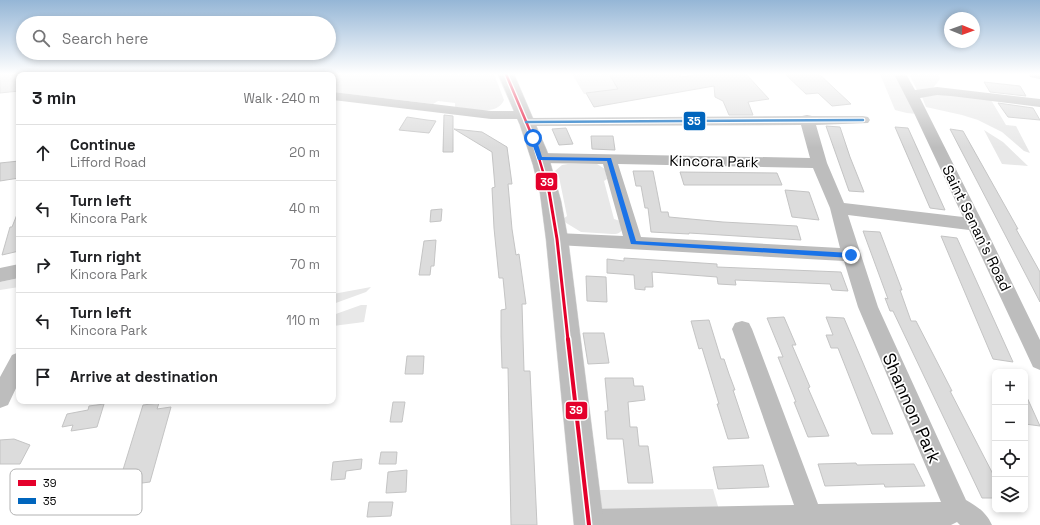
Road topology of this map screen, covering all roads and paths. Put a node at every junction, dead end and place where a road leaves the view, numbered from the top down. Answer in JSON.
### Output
{"nodes":[{"id":1,"x":354,"y":98,"type":"edge"},
{"id":2,"x":516,"y":98,"type":"edge"},
{"id":3,"x":914,"y":98,"type":"edge"},
{"id":4,"x":1004,"y":98,"type":"edge"},
{"id":5,"x":1040,"y":103,"type":"edge"},
{"id":6,"x":524,"y":119,"type":"junction"},
{"id":7,"x":807,"y":119,"type":"junction"},
{"id":8,"x":863,"y":120,"type":"dead end"},
{"id":9,"x":540,"y":158,"type":"junction"},
{"id":10,"x":609,"y":160,"type":"junction"},
{"id":11,"x":819,"y":163,"type":"junction"},
{"id":12,"x":838,"y":208,"type":"junction"},
{"id":13,"x":976,"y":225,"type":"junction"},
{"id":14,"x":557,"y":239,"type":"junction"},
{"id":15,"x":634,"y":243,"type":"junction"},
{"id":16,"x":851,"y":255,"type":"junction"},
{"id":17,"x":16,"y":271,"type":"edge"},
{"id":18,"x":0,"y":274,"type":"edge"},
{"id":19,"x":742,"y":329,"type":"dead end"},
{"id":20,"x":1040,"y":361,"type":"edge"},
{"id":21,"x":16,"y":367,"type":"edge"},
{"id":22,"x":0,"y":398,"type":"edge"},
{"id":23,"x":810,"y":516,"type":"junction"},
{"id":24,"x":952,"y":516,"type":"edge"},
{"id":25,"x":746,"y":522,"type":"edge"},
{"id":26,"x":589,"y":523,"type":"edge"},
{"id":27,"x":979,"y":525,"type":"edge"}],
"edges":[{"from":1,"to":6,"type":"street"},
{"from":2,"to":6,"type":"main road"},
{"from":3,"to":13,"type":"street","name":"Saint Senan's Road"},
{"from":4,"to":5,"type":"street"},
{"from":6,"to":7,"type":"street"},
{"from":6,"to":9,"type":"main road"},
{"from":7,"to":8,"type":"street"},
{"from":7,"to":11,"type":"street"},
{"from":9,"to":10,"type":"street","name":"Kincora Park"},
{"from":9,"to":14,"type":"main road"},
{"from":10,"to":11,"type":"street","name":"Kincora Park"},
{"from":10,"to":15,"type":"street"},
{"from":11,"to":12,"type":"street"},
{"from":12,"to":13,"type":"street"},
{"from":12,"to":16,"type":"street"},
{"from":13,"to":20,"type":"street","name":"Saint Senan's Road"},
{"from":14,"to":15,"type":"street"},
{"from":14,"to":26,"type":"main road"},
{"from":15,"to":16,"type":"street"},
{"from":16,"to":24,"type":"street","name":"Shannon Park"},
{"from":17,"to":18,"type":"street"},
{"from":19,"to":23,"type":"street"},
{"from":21,"to":22,"type":"street"},
{"from":23,"to":24,"type":"street"},
{"from":23,"to":25,"type":"street"},
{"from":24,"to":27,"type":"street"},
{"from":25,"to":26,"type":"street"}]}
